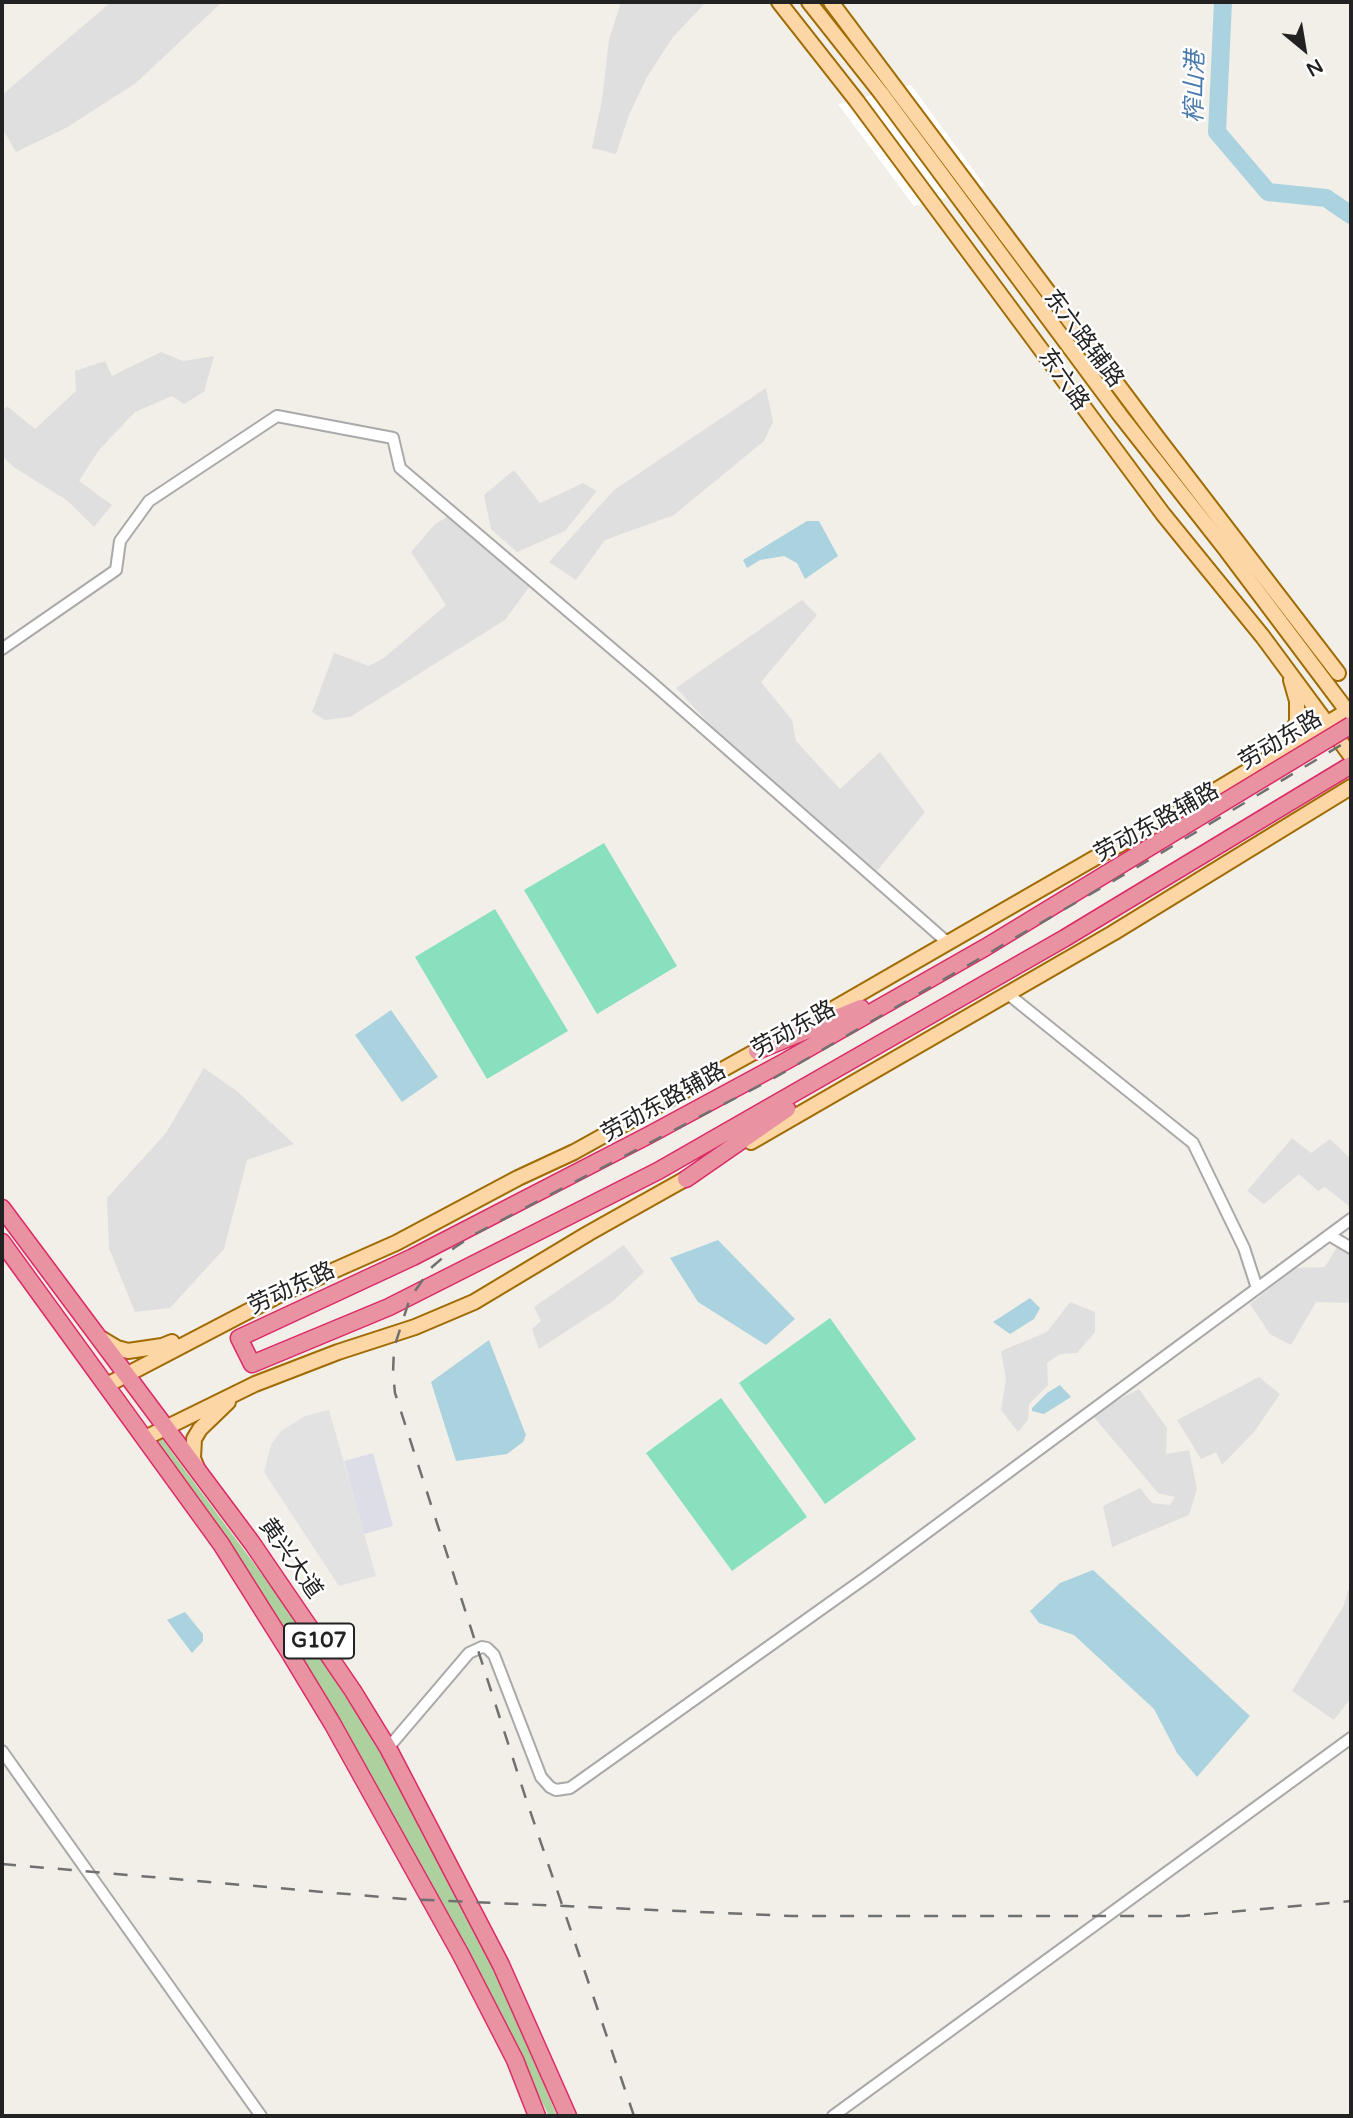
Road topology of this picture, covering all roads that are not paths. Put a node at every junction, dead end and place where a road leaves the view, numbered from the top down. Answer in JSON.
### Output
{"nodes":[{"id":1,"x":779,"y":2,"type":"edge"},
{"id":2,"x":809,"y":2,"type":"edge"},
{"id":3,"x":831,"y":2,"type":"edge"},
{"id":4,"x":992,"y":218,"type":"junction"},
{"id":5,"x":996,"y":248,"type":"junction"},
{"id":6,"x":2,"y":649,"type":"edge"},
{"id":7,"x":1304,"y":653,"type":"junction"},
{"id":8,"x":1285,"y":666,"type":"junction"},
{"id":9,"x":1345,"y":675,"type":"edge"},
{"id":10,"x":1350,"y":715,"type":"edge"},
{"id":11,"x":1328,"y":723,"type":"junction"},
{"id":12,"x":1351,"y":756,"type":"edge"},
{"id":13,"x":1268,"y":759,"type":"junction"},
{"id":14,"x":1351,"y":765,"type":"edge"},
{"id":15,"x":1351,"y":787,"type":"edge"},
{"id":16,"x":948,"y":943,"type":"junction"},
{"id":17,"x":986,"y":947,"type":"junction"},
{"id":18,"x":1008,"y":995,"type":"junction"},
{"id":19,"x":921,"y":1020,"type":"junction"},
{"id":20,"x":757,"y":1051,"type":"junction"},
{"id":21,"x":686,"y":1179,"type":"junction"},
{"id":22,"x":2,"y":1208,"type":"edge"},
{"id":23,"x":1351,"y":1219,"type":"edge"},
{"id":24,"x":1329,"y":1235,"type":"junction"},
{"id":25,"x":2,"y":1242,"type":"edge"},
{"id":26,"x":1351,"y":1248,"type":"edge"},
{"id":27,"x":1257,"y":1288,"type":"junction"},
{"id":28,"x":254,"y":1308,"type":"junction"},
{"id":29,"x":95,"y":1333,"type":"junction"},
{"id":30,"x":125,"y":1374,"type":"junction"},
{"id":31,"x":255,"y":1384,"type":"junction"},
{"id":32,"x":107,"y":1385,"type":"junction"},
{"id":33,"x":166,"y":1428,"type":"junction"},
{"id":34,"x":145,"y":1438,"type":"junction"},
{"id":35,"x":197,"y":1470,"type":"junction"},
{"id":36,"x":1351,"y":1738,"type":"edge"},
{"id":37,"x":388,"y":1748,"type":"junction"},
{"id":38,"x":2,"y":1751,"type":"edge"},
{"id":39,"x":261,"y":2116,"type":"edge"},
{"id":40,"x":537,"y":2116,"type":"edge"},
{"id":41,"x":568,"y":2116,"type":"edge"},
{"id":42,"x":833,"y":2116,"type":"edge"}],
"edges":[{"from":1,"to":8,"type":"main road","name":"东六路"},
{"from":2,"to":5,"type":"main road","name":"东六路"},
{"from":3,"to":4,"type":"main road","name":"东六路辅路"},
{"from":4,"to":5,"type":"main road"},
{"from":4,"to":9,"type":"main road","name":"东六路辅路"},
{"from":5,"to":7,"type":"main road","name":"东六路"},
{"from":6,"to":16,"type":"street"},
{"from":7,"to":9,"type":"main road"},
{"from":7,"to":10,"type":"main road","name":"东六路"},
{"from":8,"to":11,"type":"main road","name":"东六路"},
{"from":8,"to":13,"type":"main road"},
{"from":10,"to":11,"type":"main road","name":"劳动东路辅路"},
{"from":10,"to":17,"type":"highway","name":"劳动东路","bridge":true},
{"from":11,"to":12,"type":"main road","name":"东六路"},
{"from":11,"to":13,"type":"main road","name":"劳动东路辅路"},
{"from":13,"to":16,"type":"main road","name":"劳动东路辅路"},
{"from":14,"to":19,"type":"highway"},
{"from":15,"to":18,"type":"main road"},
{"from":16,"to":20,"type":"main road","name":"劳动东路辅路"},
{"from":17,"to":19,"type":"highway","name":"劳动东路"},
{"from":17,"to":20,"type":"highway"},
{"from":18,"to":21,"type":"main road"},
{"from":18,"to":27,"type":"street"},
{"from":19,"to":21,"type":"highway"},
{"from":20,"to":28,"type":"main road","name":"劳动东路辅路"},
{"from":21,"to":31,"type":"main road"},
{"from":22,"to":29,"type":"highway","name":"黄兴大道","number":"G107"},
{"from":23,"to":24,"type":"street"},
{"from":24,"to":26,"type":"street"},
{"from":24,"to":27,"type":"street"},
{"from":25,"to":32,"type":"highway","number":"G107"},
{"from":27,"to":37,"type":"street"},
{"from":28,"to":29,"type":"main road"},
{"from":28,"to":30,"type":"main road","name":"劳动东路辅路"},
{"from":29,"to":30,"type":"highway","name":"黄兴大道","number":"G107"},
{"from":30,"to":32,"type":"main road","name":"劳动东路辅路"},
{"from":30,"to":33,"type":"highway","name":"黄兴大道","number":"G107"},
{"from":31,"to":33,"type":"main road"},
{"from":31,"to":35,"type":"main road"},
{"from":32,"to":34,"type":"highway","number":"G107"},
{"from":33,"to":34,"type":"main road"},
{"from":33,"to":35,"type":"highway","name":"黄兴大道","number":"G107"},
{"from":34,"to":40,"type":"highway","number":"G107"},
{"from":35,"to":37,"type":"highway","name":"黄兴大道","number":"G107"},
{"from":36,"to":42,"type":"street"},
{"from":37,"to":41,"type":"highway","name":"黄兴大道","number":"G107"},
{"from":38,"to":39,"type":"street"}]}
